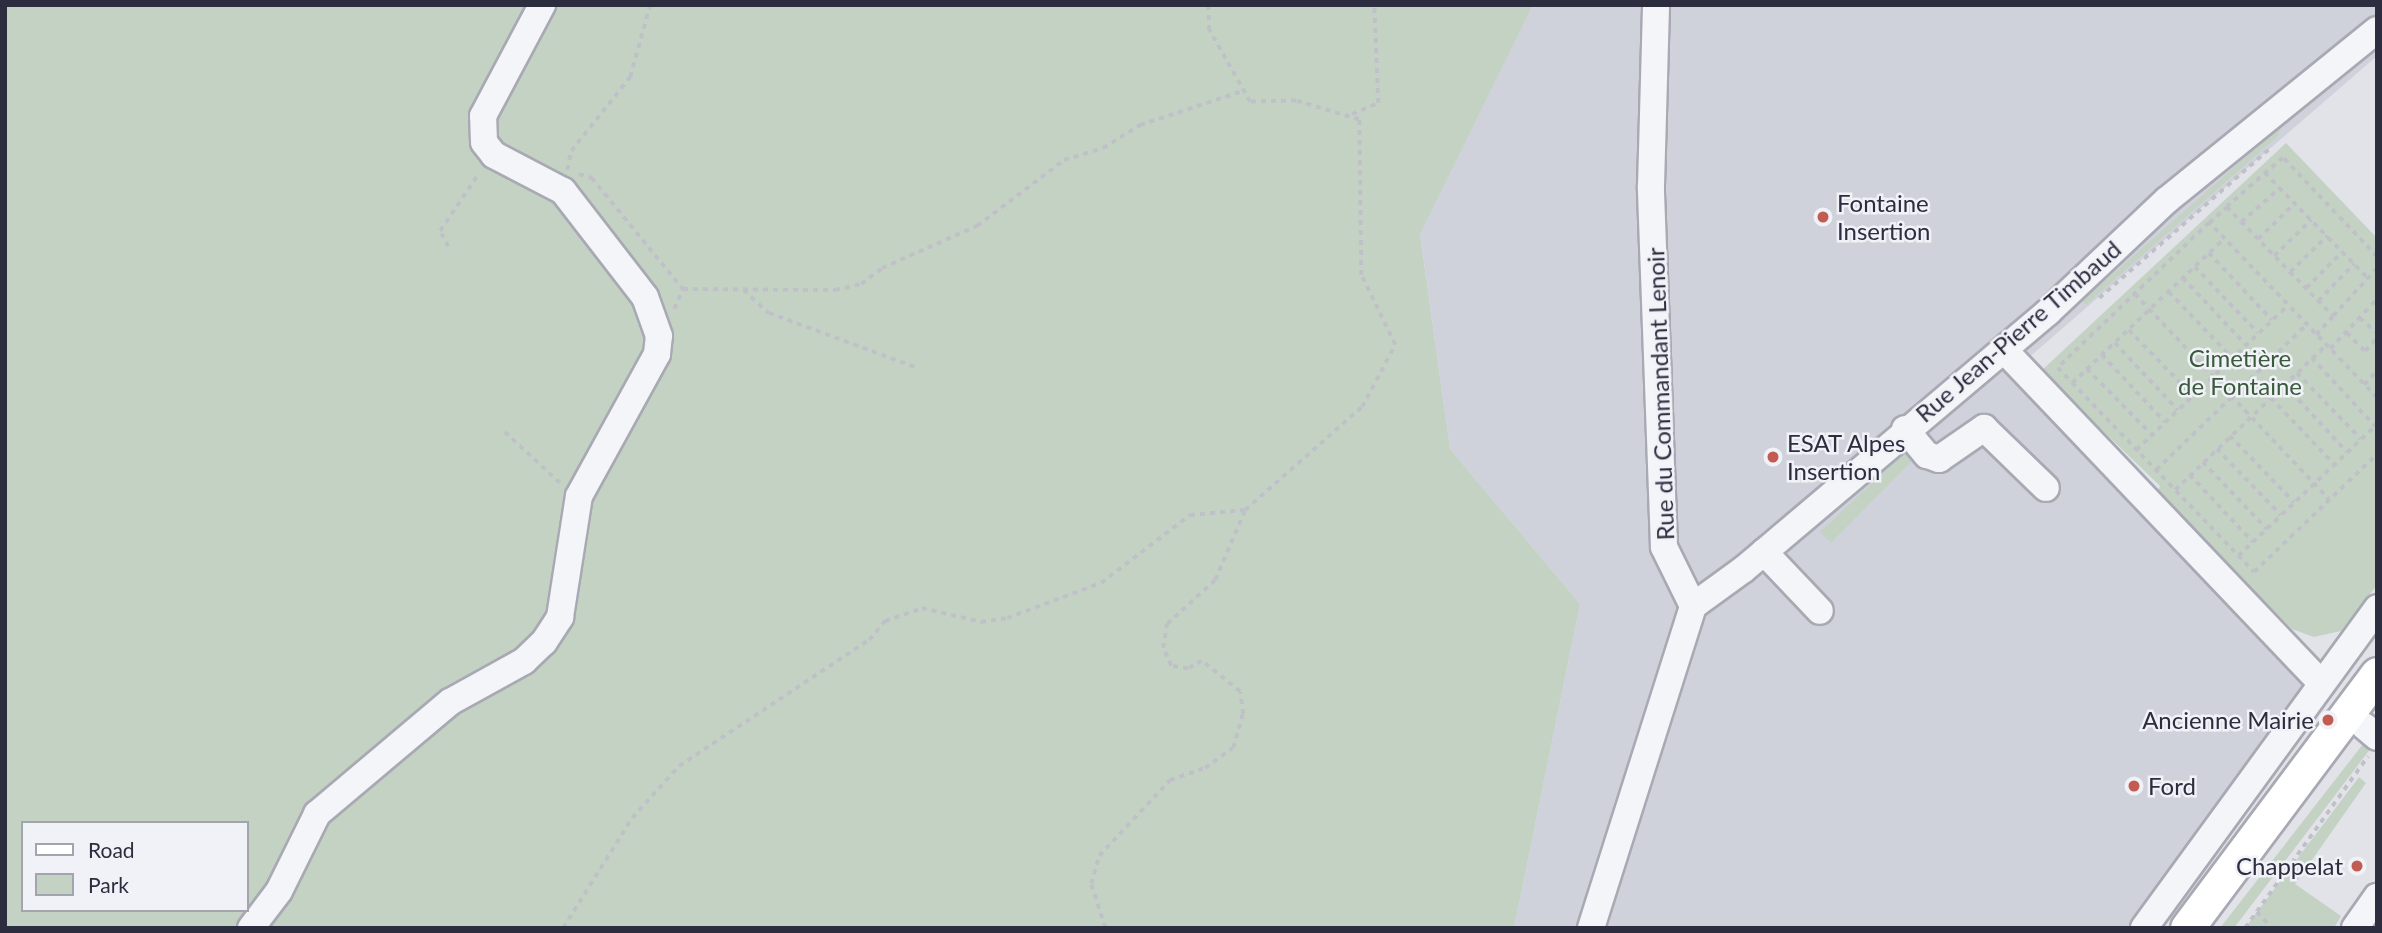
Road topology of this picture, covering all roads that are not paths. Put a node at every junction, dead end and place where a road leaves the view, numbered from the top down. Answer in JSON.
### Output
{"nodes":[{"id":1,"x":542,"y":5,"type":"edge"},
{"id":2,"x":1656,"y":5,"type":"edge"},
{"id":3,"x":2377,"y":30,"type":"edge"},
{"id":4,"x":2004,"y":350,"type":"junction"},
{"id":5,"x":1905,"y":429,"type":"junction"},
{"id":6,"x":2046,"y":488,"type":"dead end"},
{"id":7,"x":1764,"y":552,"type":"junction"},
{"id":8,"x":1693,"y":606,"type":"junction"},
{"id":9,"x":2377,"y":608,"type":"edge"},
{"id":10,"x":1820,"y":611,"type":"dead end"},
{"id":11,"x":2377,"y":674,"type":"edge"},
{"id":12,"x":2319,"y":681,"type":"junction"},
{"id":13,"x":2373,"y":729,"type":"edge"},
{"id":14,"x":2377,"y":897,"type":"edge"},
{"id":15,"x":251,"y":928,"type":"edge"},
{"id":16,"x":1591,"y":928,"type":"edge"},
{"id":17,"x":2144,"y":928,"type":"edge"},
{"id":18,"x":2187,"y":928,"type":"edge"},
{"id":19,"x":2213,"y":928,"type":"edge"},
{"id":20,"x":2355,"y":928,"type":"edge"}],
"edges":[{"from":1,"to":15,"type":"street"},
{"from":2,"to":8,"type":"street","name":"Rue du Commandant Lenoir"},
{"from":3,"to":4,"type":"street","name":"Rue Jean-Pierre Timbaud"},
{"from":4,"to":5,"type":"street","name":"Rue Jean-Pierre Timbaud"},
{"from":4,"to":12,"type":"street"},
{"from":5,"to":6,"type":"street"},
{"from":5,"to":7,"type":"street","name":"Rue Jean-Pierre Timbaud"},
{"from":7,"to":8,"type":"street","name":"Rue Jean-Pierre Timbaud"},
{"from":7,"to":10,"type":"street"},
{"from":8,"to":16,"type":"street"},
{"from":9,"to":12,"type":"street"},
{"from":11,"to":18,"type":"main road"},
{"from":12,"to":17,"type":"street"},
{"from":13,"to":19,"type":"main road"},
{"from":14,"to":20,"type":"street"}]}
